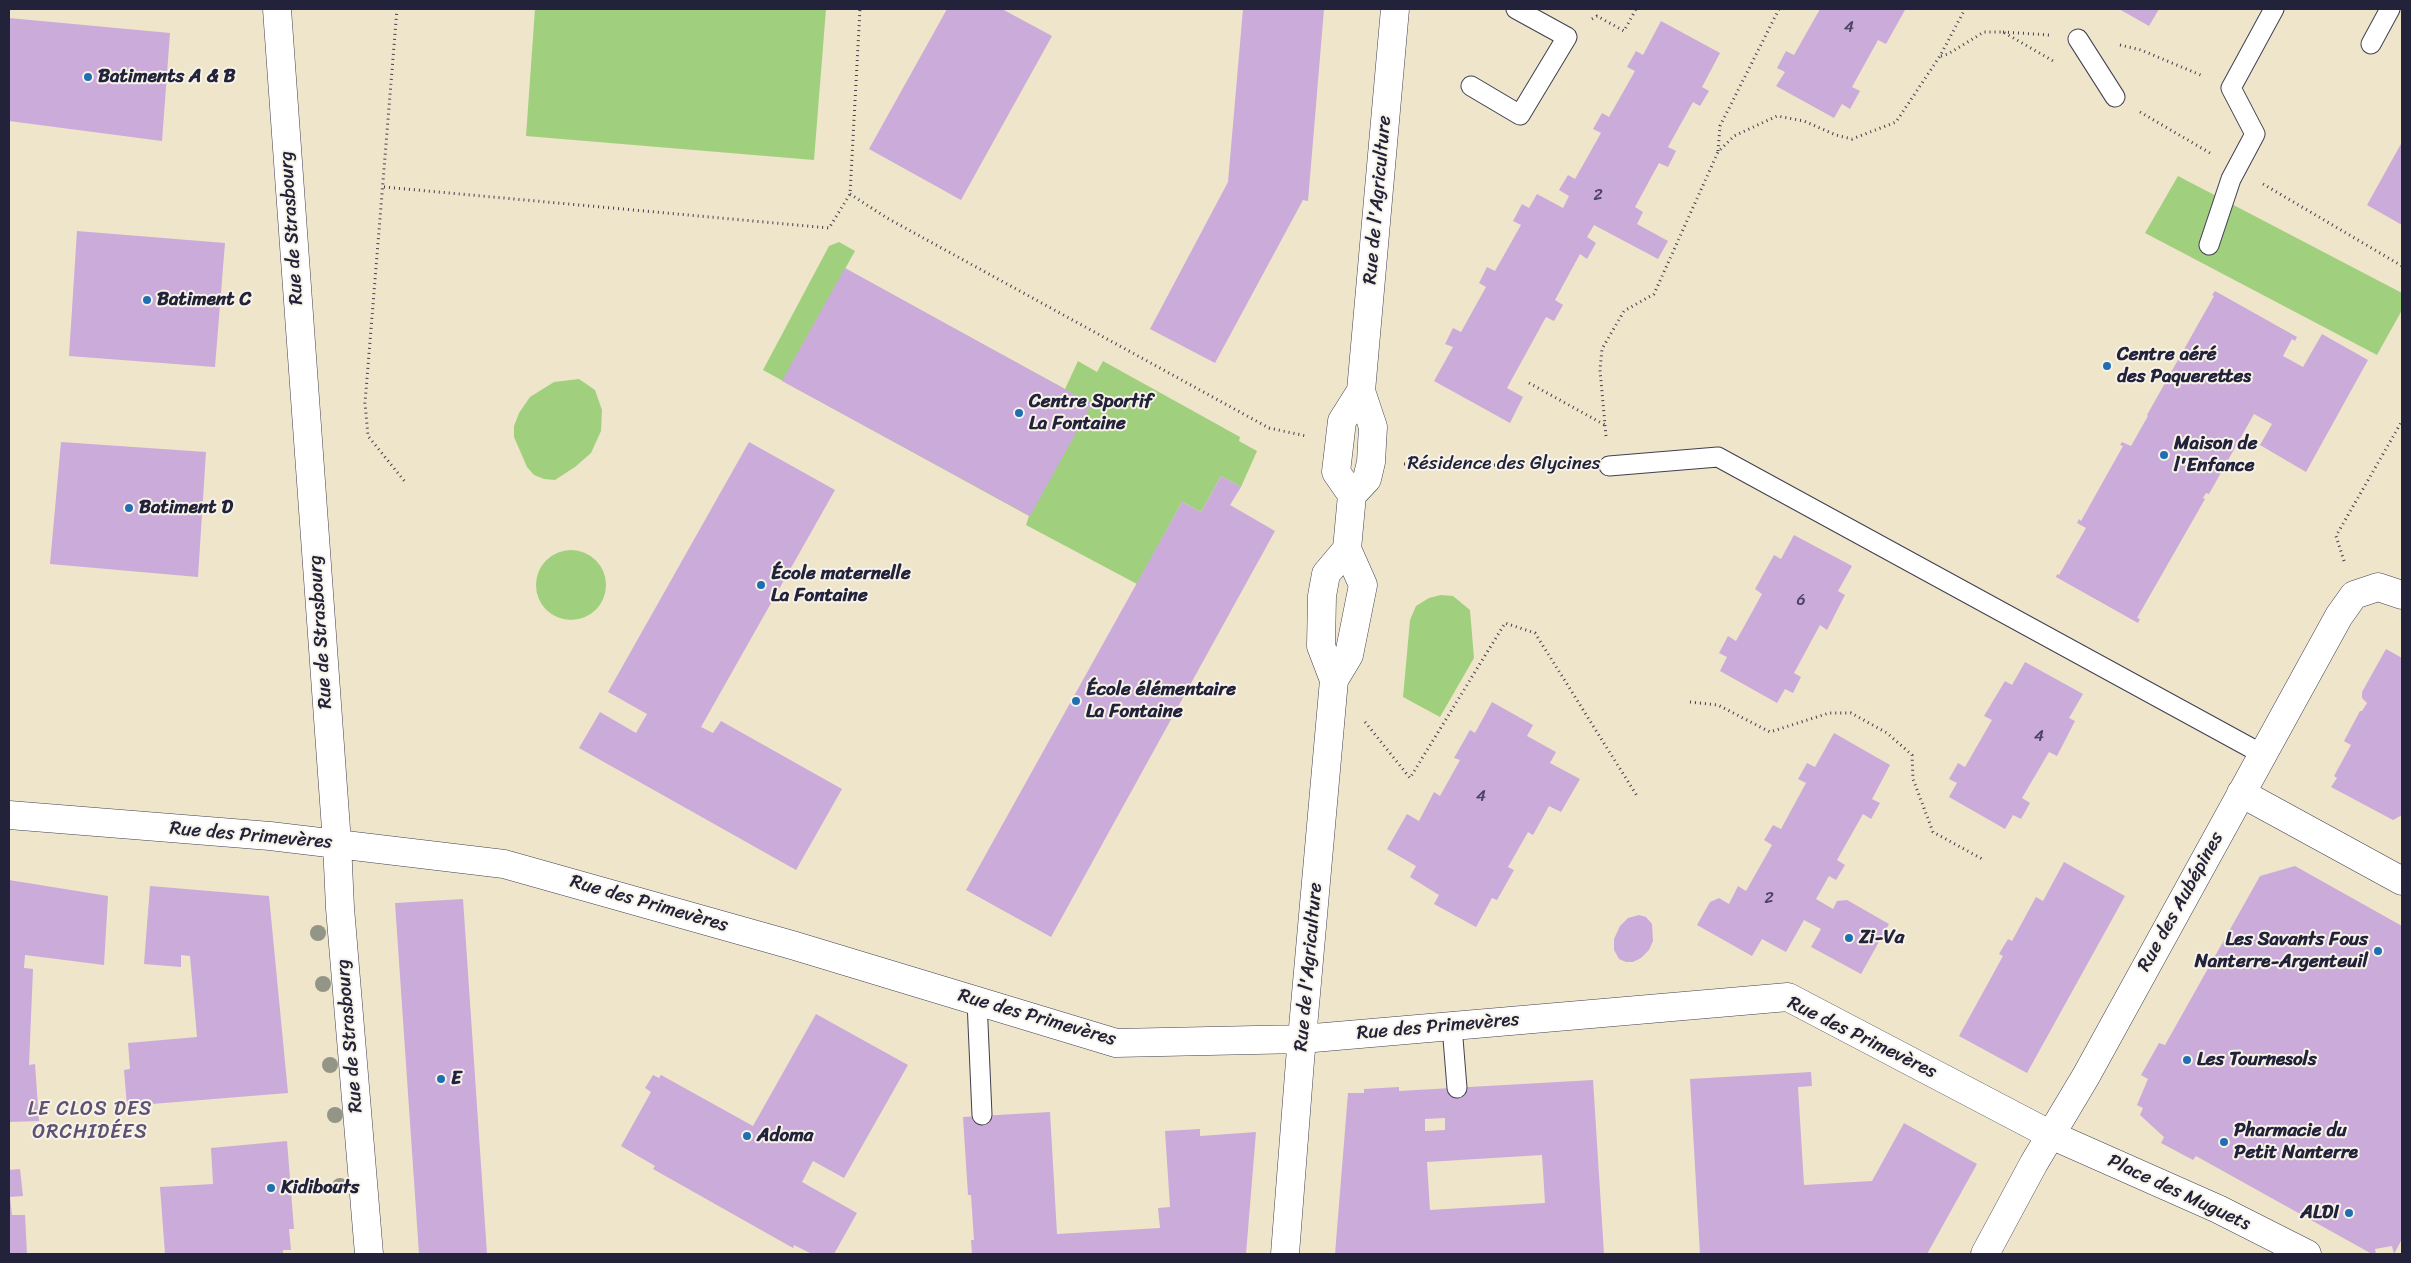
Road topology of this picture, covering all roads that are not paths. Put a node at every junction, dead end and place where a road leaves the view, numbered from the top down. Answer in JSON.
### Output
{"nodes":[{"id":1,"x":277,"y":9,"type":"edge"},
{"id":2,"x":1395,"y":9,"type":"edge"},
{"id":3,"x":1516,"y":9,"type":"edge"},
{"id":4,"x":2274,"y":9,"type":"edge"},
{"id":5,"x":2390,"y":9,"type":"edge"},
{"id":6,"x":2078,"y":39,"type":"dead end"},
{"id":7,"x":2370,"y":44,"type":"dead end"},
{"id":8,"x":1470,"y":86,"type":"dead end"},
{"id":9,"x":2114,"y":97,"type":"road end"},
{"id":10,"x":2209,"y":245,"type":"dead end"},
{"id":11,"x":1609,"y":466,"type":"road end"},
{"id":12,"x":1347,"y":549,"type":"junction"},
{"id":13,"x":2402,"y":595,"type":"edge"},
{"id":14,"x":1334,"y":680,"type":"junction"},
{"id":15,"x":2262,"y":754,"type":"junction"},
{"id":16,"x":2241,"y":793,"type":"junction"},
{"id":17,"x":9,"y":816,"type":"edge"},
{"id":18,"x":337,"y":844,"type":"junction"},
{"id":19,"x":2402,"y":881,"type":"edge"},
{"id":20,"x":977,"y":1001,"type":"junction"},
{"id":21,"x":1452,"y":1026,"type":"junction"},
{"id":22,"x":1302,"y":1039,"type":"junction"},
{"id":23,"x":1457,"y":1088,"type":"dead end"},
{"id":24,"x":982,"y":1115,"type":"dead end"},
{"id":25,"x":2051,"y":1134,"type":"junction"},
{"id":26,"x":369,"y":1254,"type":"edge"},
{"id":27,"x":1285,"y":1254,"type":"edge"},
{"id":28,"x":1985,"y":1254,"type":"edge"},
{"id":29,"x":2307,"y":1254,"type":"edge"}],
"edges":[{"from":1,"to":18,"type":"street","name":"Rue de Strasbourg"},
{"from":2,"to":12,"type":"street","name":"Rue de l'Agriculture"},
{"from":3,"to":8,"type":"lane"},
{"from":4,"to":10,"type":"lane"},
{"from":5,"to":7,"type":"lane"},
{"from":6,"to":9,"type":"lane"},
{"from":11,"to":15,"type":"lane"},
{"from":12,"to":14,"type":"street","name":"Rue de l'Agriculture"},
{"from":12,"to":14,"type":"street","name":"Rue de l'Agriculture"},
{"from":13,"to":15,"type":"street","name":"Rue des Aubépines"},
{"from":14,"to":22,"type":"street","name":"Rue de l'Agriculture"},
{"from":15,"to":16,"type":"street","name":"Rue des Aubépines"},
{"from":16,"to":19,"type":"street"},
{"from":16,"to":25,"type":"street","name":"Rue des Aubépines"},
{"from":17,"to":18,"type":"street","name":"Rue des Primevères"},
{"from":18,"to":20,"type":"street","name":"Rue des Primevères"},
{"from":18,"to":26,"type":"street","name":"Rue de Strasbourg"},
{"from":20,"to":22,"type":"street","name":"Rue des Primevères"},
{"from":20,"to":24,"type":"lane"},
{"from":21,"to":22,"type":"street","name":"Rue des Primevères"},
{"from":21,"to":23,"type":"lane"},
{"from":21,"to":25,"type":"street","name":"Rue des Primevères"},
{"from":22,"to":27,"type":"street","name":"Rue de l'Agriculture"},
{"from":25,"to":28,"type":"street","name":"Rue des Aubépines"},
{"from":25,"to":29,"type":"street","name":"Place des Muguets"}]}
